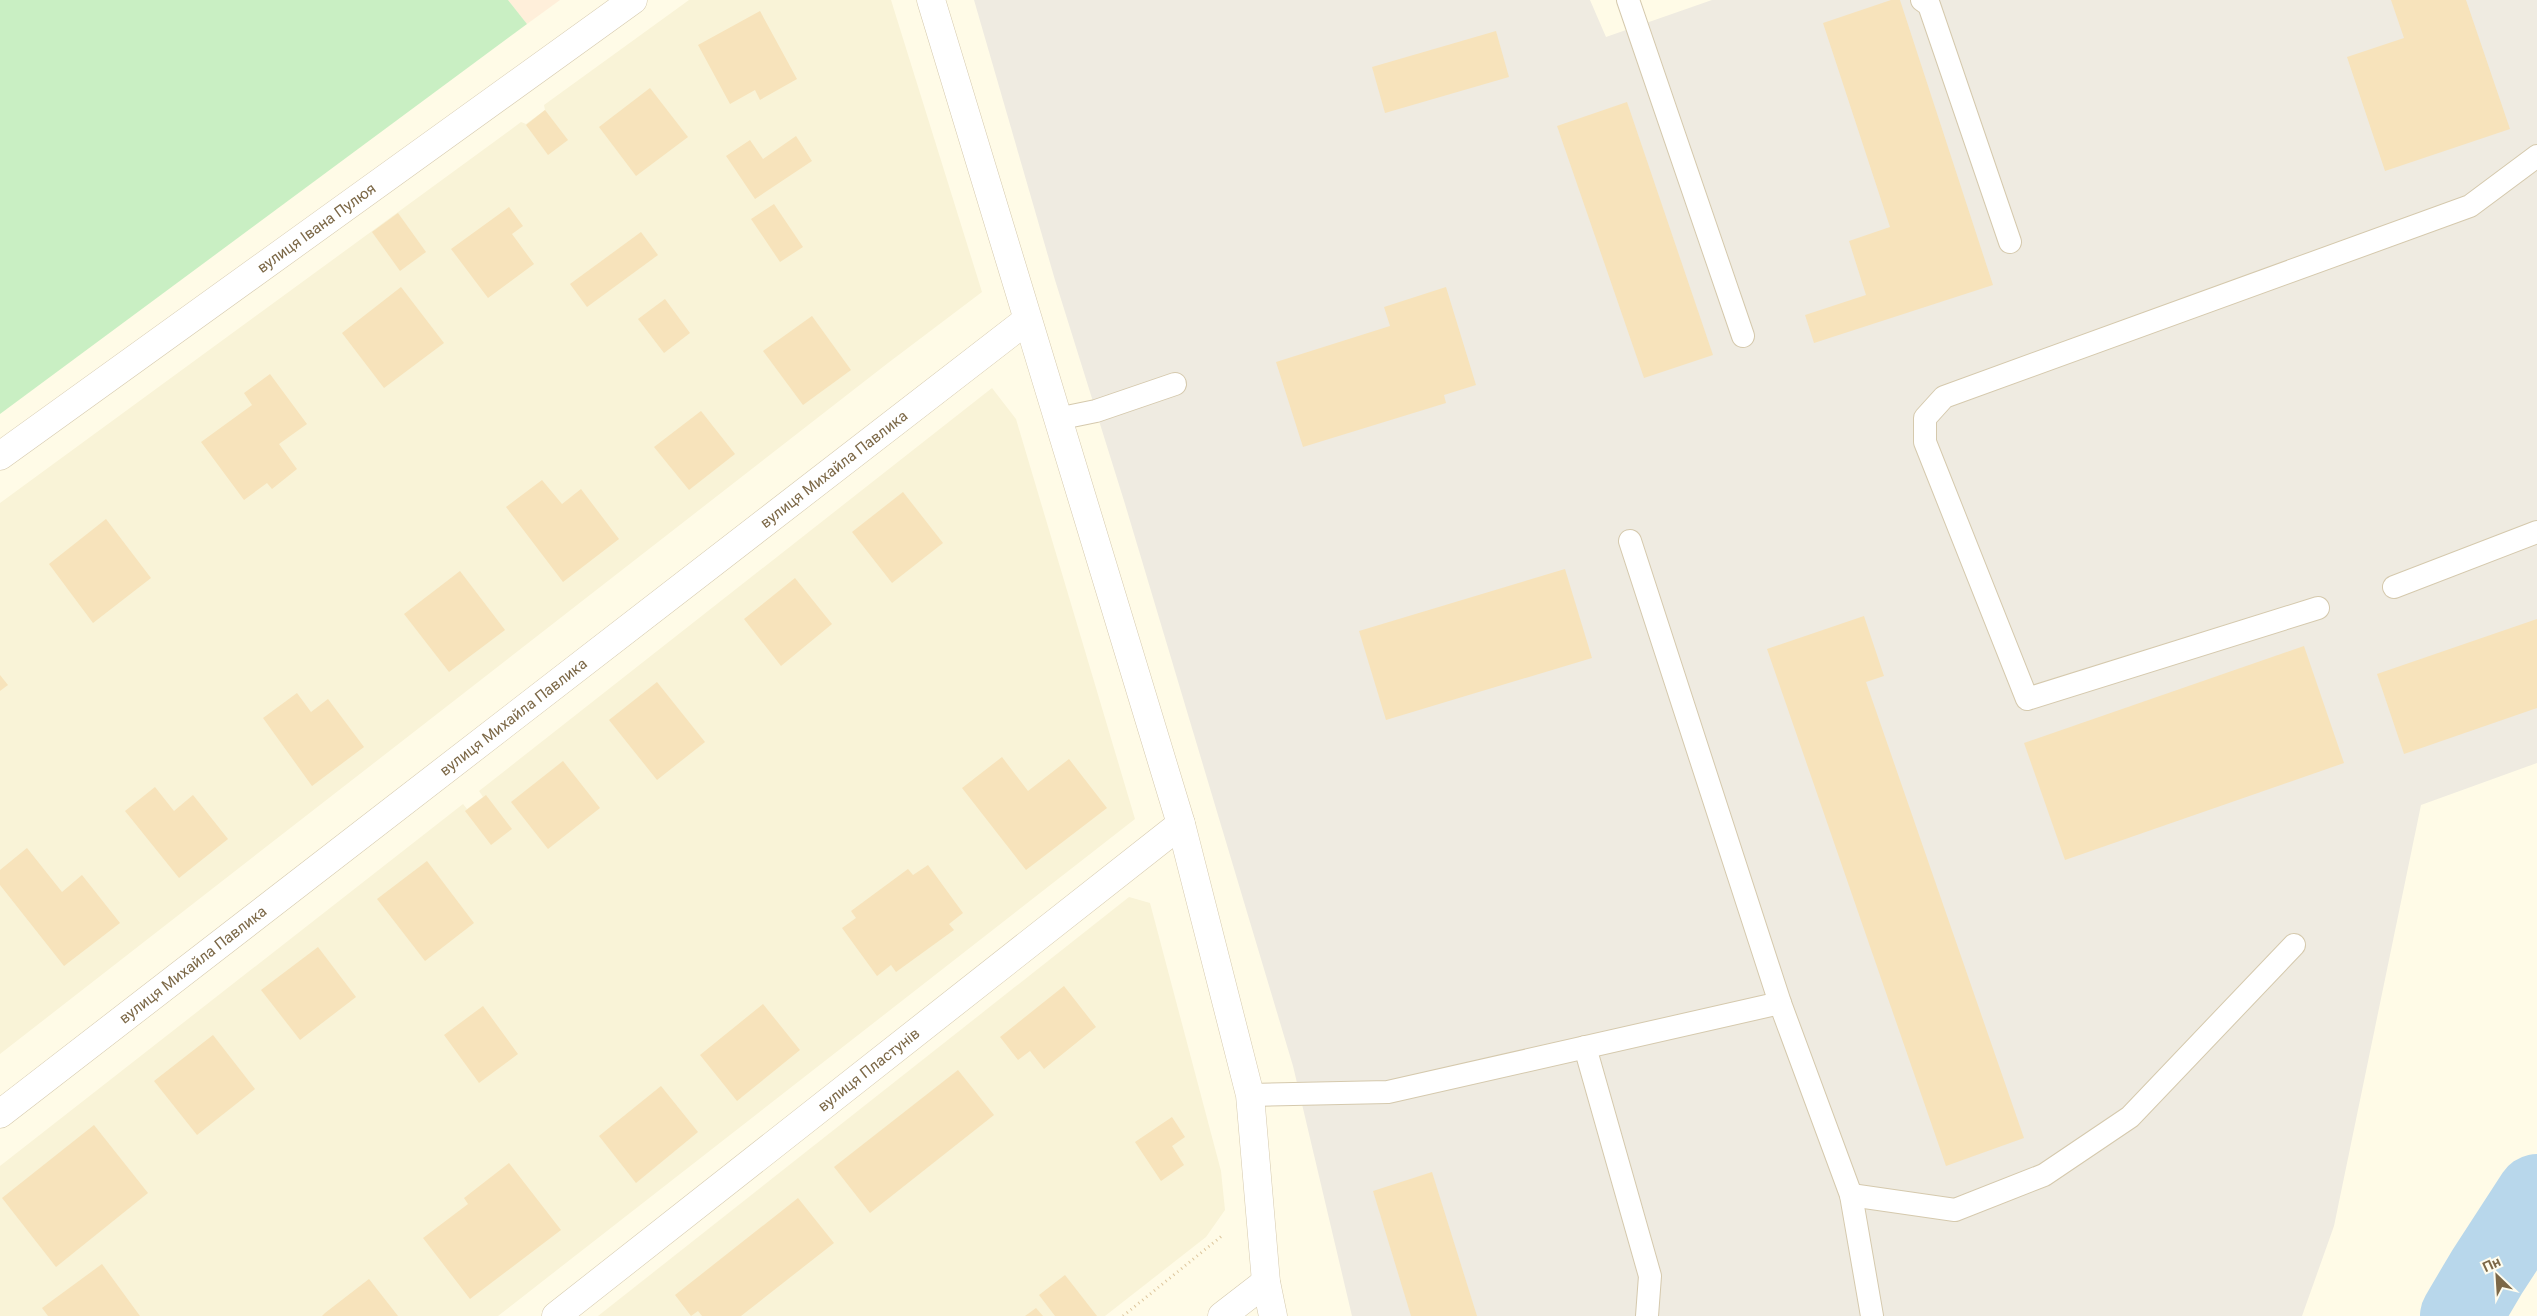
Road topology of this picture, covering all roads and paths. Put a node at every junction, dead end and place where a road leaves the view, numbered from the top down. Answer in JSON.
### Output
{"nodes":[{"id":1,"x":633,"y":0,"type":"edge"},
{"id":2,"x":931,"y":0,"type":"edge"},
{"id":3,"x":1628,"y":0,"type":"edge"},
{"id":4,"x":1922,"y":0,"type":"edge"},
{"id":5,"x":2537,"y":156,"type":"edge"},
{"id":6,"x":2010,"y":242,"type":"dead end"},
{"id":7,"x":1027,"y":320,"type":"junction"},
{"id":8,"x":1743,"y":336,"type":"dead end"},
{"id":9,"x":1175,"y":384,"type":"dead end"},
{"id":10,"x":1057,"y":419,"type":"junction"},
{"id":11,"x":0,"y":456,"type":"edge"},
{"id":12,"x":2537,"y":532,"type":"edge"},
{"id":13,"x":1630,"y":541,"type":"dead end"},
{"id":14,"x":2394,"y":587,"type":"dead end"},
{"id":15,"x":2318,"y":608,"type":"dead end"},
{"id":16,"x":1181,"y":824,"type":"junction"},
{"id":17,"x":2294,"y":945,"type":"dead end"},
{"id":18,"x":1780,"y":1003,"type":"junction"},
{"id":19,"x":1585,"y":1047,"type":"junction"},
{"id":20,"x":1250,"y":1095,"type":"junction"},
{"id":21,"x":0,"y":1114,"type":"edge"},
{"id":22,"x":1851,"y":1195,"type":"junction"},
{"id":23,"x":1260,"y":1206,"type":"junction"},
{"id":24,"x":1266,"y":1282,"type":"junction"},
{"id":25,"x":556,"y":1316,"type":"edge"},
{"id":26,"x":1123,"y":1316,"type":"edge"},
{"id":27,"x":1222,"y":1316,"type":"edge"},
{"id":28,"x":1273,"y":1316,"type":"edge"},
{"id":29,"x":1646,"y":1316,"type":"edge"},
{"id":30,"x":1872,"y":1316,"type":"edge"}],
"edges":[{"from":1,"to":11,"type":"street","name":"вулиця Івана Пулюя"},
{"from":2,"to":7,"type":"street"},
{"from":3,"to":8,"type":"lane"},
{"from":4,"to":6,"type":"lane"},
{"from":5,"to":15,"type":"lane"},
{"from":7,"to":10,"type":"street"},
{"from":7,"to":21,"type":"street","name":"вулиця Михайла Павлика"},
{"from":9,"to":10,"type":"lane"},
{"from":10,"to":16,"type":"street"},
{"from":12,"to":14,"type":"lane"},
{"from":13,"to":18,"type":"lane"},
{"from":16,"to":20,"type":"street"},
{"from":16,"to":25,"type":"street","name":"вулиця Пластунів"},
{"from":17,"to":22,"type":"lane"},
{"from":18,"to":19,"type":"lane"},
{"from":18,"to":22,"type":"lane"},
{"from":19,"to":20,"type":"lane"},
{"from":19,"to":29,"type":"lane"},
{"from":20,"to":23,"type":"street"},
{"from":22,"to":30,"type":"lane"},
{"from":23,"to":24,"type":"street"},
{"from":23,"to":26,"type":"path"},
{"from":24,"to":27,"type":"street"},
{"from":24,"to":28,"type":"street"}]}
